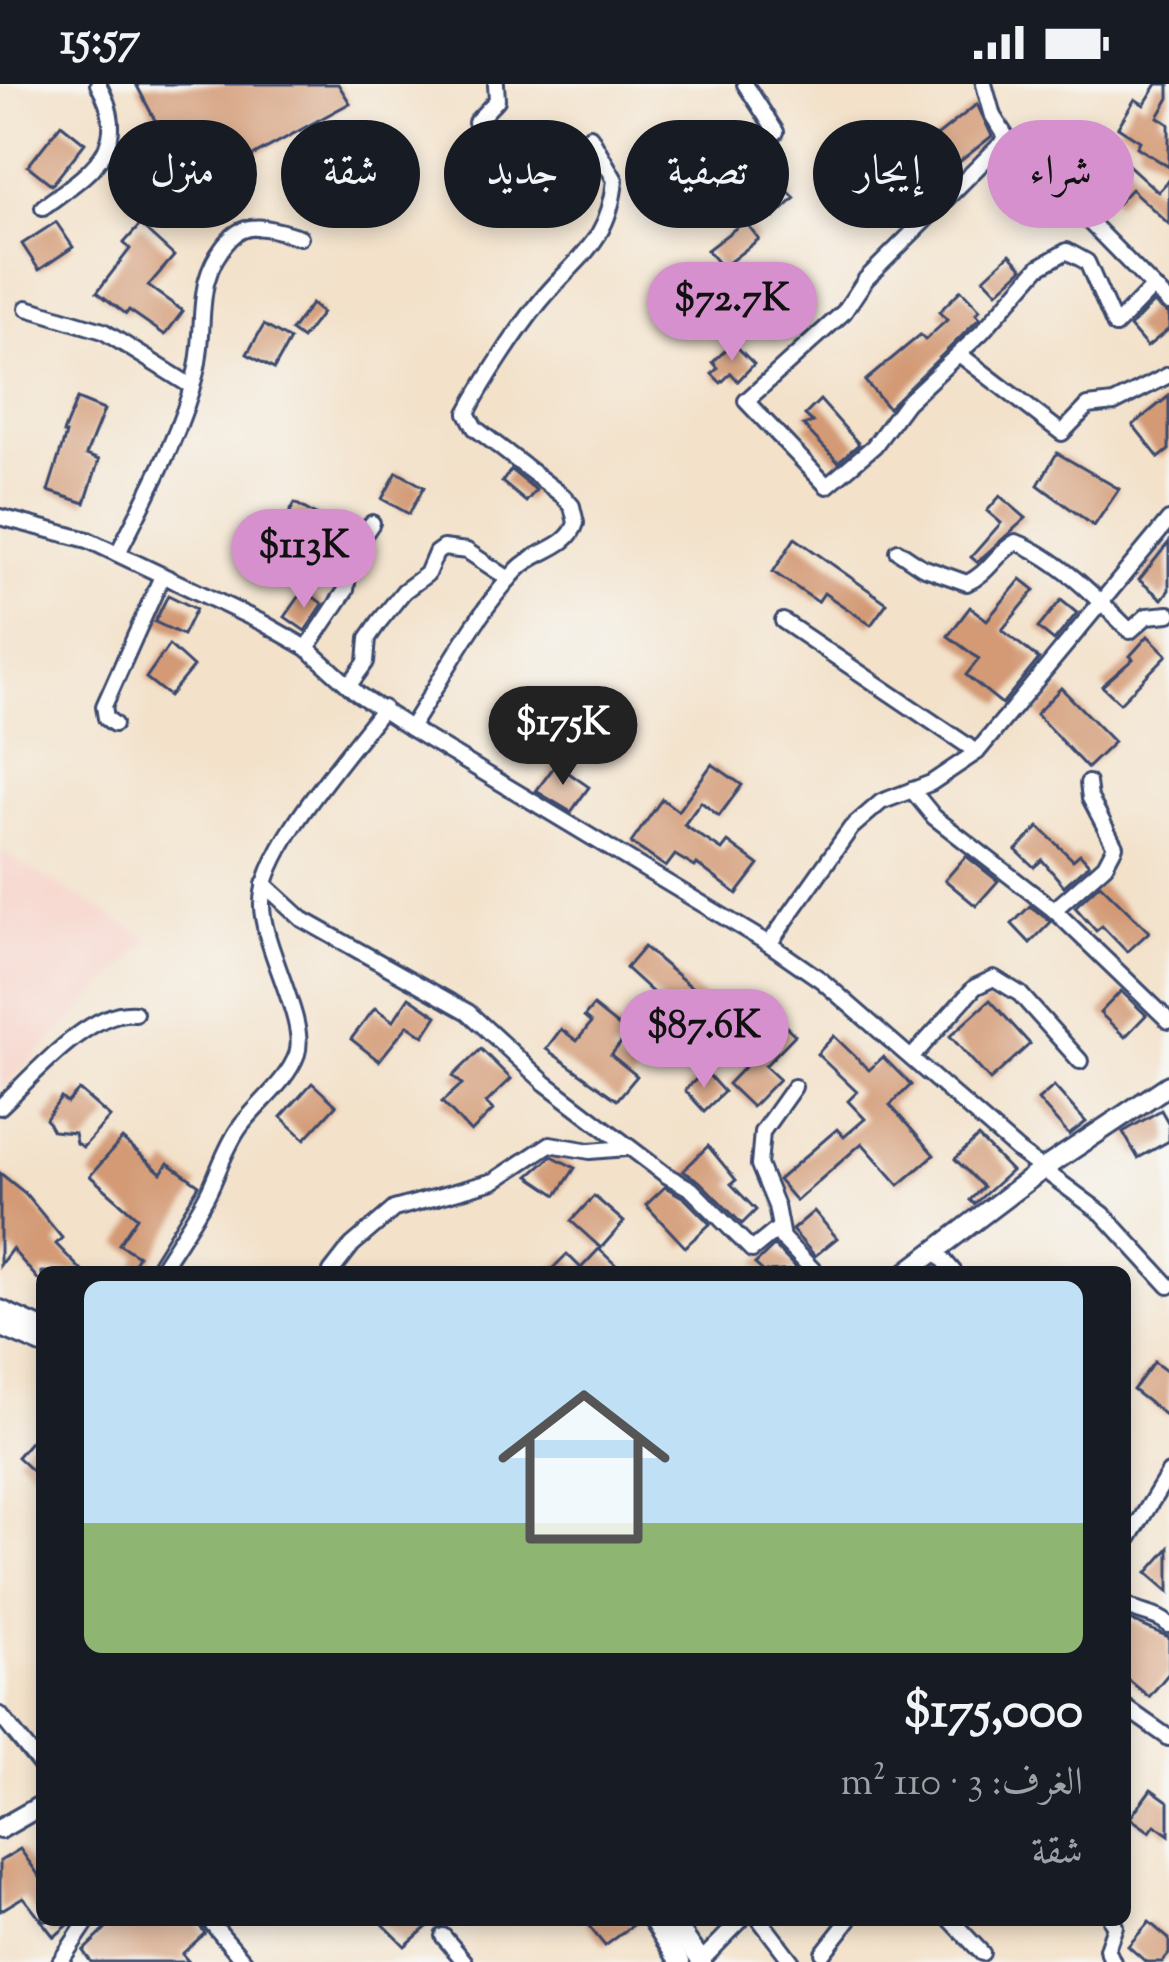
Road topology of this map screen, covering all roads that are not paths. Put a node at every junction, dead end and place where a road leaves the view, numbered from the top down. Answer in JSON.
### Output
{"nodes":[{"id":1,"x":98,"y":84,"type":"edge"},
{"id":2,"x":496,"y":84,"type":"edge"},
{"id":3,"x":746,"y":84,"type":"edge"},
{"id":4,"x":984,"y":84,"type":"edge"},
{"id":5,"x":478,"y":120,"type":"edge"},
{"id":6,"x":768,"y":120,"type":"edge"},
{"id":7,"x":996,"y":120,"type":"edge"},
{"id":8,"x":601,"y":155,"type":"edge"},
{"id":9,"x":987,"y":158,"type":"edge"},
{"id":10,"x":43,"y":207,"type":"dead end"},
{"id":11,"x":1096,"y":228,"type":"edge"},
{"id":12,"x":300,"y":237,"type":"dead end"},
{"id":13,"x":1153,"y":286,"type":"junction"},
{"id":14,"x":1169,"y":303,"type":"edge"},
{"id":15,"x":26,"y":308,"type":"dead end"},
{"id":16,"x":959,"y":353,"type":"junction"},
{"id":17,"x":1169,"y":375,"type":"edge"},
{"id":18,"x":191,"y":386,"type":"junction"},
{"id":19,"x":0,"y":517,"type":"edge"},
{"id":20,"x":1169,"y":520,"type":"edge"},
{"id":21,"x":372,"y":523,"type":"dead end"},
{"id":22,"x":898,"y":551,"type":"dead end"},
{"id":23,"x":118,"y":553,"type":"junction"},
{"id":24,"x":162,"y":576,"type":"junction"},
{"id":25,"x":509,"y":579,"type":"junction"},
{"id":26,"x":1101,"y":602,"type":"junction"},
{"id":27,"x":1169,"y":614,"type":"edge"},
{"id":28,"x":783,"y":621,"type":"dead end"},
{"id":29,"x":307,"y":648,"type":"junction"},
{"id":30,"x":350,"y":684,"type":"junction"},
{"id":31,"x":383,"y":709,"type":"junction"},
{"id":32,"x":114,"y":724,"type":"dead end"},
{"id":33,"x":410,"y":728,"type":"junction"},
{"id":34,"x":977,"y":752,"type":"junction"},
{"id":35,"x":1088,"y":783,"type":"dead end"},
{"id":36,"x":912,"y":790,"type":"junction"},
{"id":37,"x":264,"y":884,"type":"junction"},
{"id":38,"x":1054,"y":910,"type":"junction"},
{"id":39,"x":769,"y":944,"type":"junction"},
{"id":40,"x":135,"y":1013,"type":"dead end"},
{"id":41,"x":1169,"y":1021,"type":"edge"},
{"id":42,"x":912,"y":1057,"type":"junction"},
{"id":43,"x":1080,"y":1061,"type":"dead end"},
{"id":44,"x":1169,"y":1085,"type":"edge"},
{"id":45,"x":794,"y":1087,"type":"dead end"},
{"id":46,"x":0,"y":1107,"type":"edge"},
{"id":47,"x":632,"y":1149,"type":"junction"},
{"id":48,"x":1043,"y":1169,"type":"junction"},
{"id":49,"x":778,"y":1228,"type":"junction"},
{"id":50,"x":936,"y":1251,"type":"junction"},
{"id":51,"x":163,"y":1266,"type":"edge"},
{"id":52,"x":336,"y":1266,"type":"edge"},
{"id":53,"x":809,"y":1266,"type":"edge"},
{"id":54,"x":915,"y":1266,"type":"edge"},
{"id":55,"x":949,"y":1266,"type":"edge"},
{"id":56,"x":1169,"y":1286,"type":"edge"},
{"id":57,"x":0,"y":1310,"type":"edge"},
{"id":58,"x":0,"y":1326,"type":"edge"},
{"id":59,"x":36,"y":1326,"type":"edge"},
{"id":60,"x":36,"y":1341,"type":"edge"},
{"id":61,"x":1169,"y":1473,"type":"edge"},
{"id":62,"x":1131,"y":1530,"type":"edge"},
{"id":63,"x":1131,"y":1608,"type":"edge"},
{"id":64,"x":1169,"y":1625,"type":"edge"},
{"id":65,"x":1131,"y":1711,"type":"edge"},
{"id":66,"x":0,"y":1715,"type":"edge"},
{"id":67,"x":1169,"y":1738,"type":"edge"},
{"id":68,"x":36,"y":1760,"type":"edge"},
{"id":69,"x":36,"y":1808,"type":"edge"},
{"id":70,"x":0,"y":1829,"type":"edge"},
{"id":71,"x":84,"y":1926,"type":"edge"},
{"id":72,"x":213,"y":1926,"type":"edge"},
{"id":73,"x":657,"y":1926,"type":"edge"},
{"id":74,"x":676,"y":1926,"type":"edge"},
{"id":75,"x":735,"y":1926,"type":"edge"},
{"id":76,"x":765,"y":1926,"type":"edge"},
{"id":77,"x":845,"y":1926,"type":"edge"},
{"id":78,"x":957,"y":1926,"type":"edge"},
{"id":79,"x":1115,"y":1926,"type":"edge"},
{"id":80,"x":443,"y":1936,"type":"dead end"},
{"id":81,"x":824,"y":1953,"type":"dead end"},
{"id":82,"x":982,"y":1953,"type":"dead end"},
{"id":83,"x":702,"y":1961,"type":"edge"},
{"id":84,"x":60,"y":1962,"type":"edge"},
{"id":85,"x":245,"y":1962,"type":"edge"},
{"id":86,"x":465,"y":1962,"type":"edge"},
{"id":87,"x":680,"y":1962,"type":"edge"},
{"id":88,"x":792,"y":1962,"type":"edge"},
{"id":89,"x":1113,"y":1962,"type":"edge"}],
"edges":[{"from":1,"to":10,"type":"street"},
{"from":2,"to":5,"type":"street"},
{"from":3,"to":6,"type":"street"},
{"from":4,"to":7,"type":"street"},
{"from":8,"to":25,"type":"street"},
{"from":9,"to":16,"type":"street"},
{"from":11,"to":13,"type":"street"},
{"from":12,"to":18,"type":"street"},
{"from":13,"to":14,"type":"street"},
{"from":13,"to":16,"type":"street"},
{"from":15,"to":18,"type":"street"},
{"from":16,"to":17,"type":"street"},
{"from":18,"to":23,"type":"street"},
{"from":19,"to":23,"type":"street"},
{"from":20,"to":26,"type":"street"},
{"from":21,"to":29,"type":"street"},
{"from":22,"to":26,"type":"street"},
{"from":23,"to":24,"type":"street"},
{"from":24,"to":29,"type":"street"},
{"from":24,"to":32,"type":"street"},
{"from":25,"to":30,"type":"street"},
{"from":25,"to":33,"type":"street"},
{"from":26,"to":27,"type":"street"},
{"from":26,"to":34,"type":"street"},
{"from":28,"to":34,"type":"street"},
{"from":29,"to":30,"type":"street"},
{"from":30,"to":31,"type":"street"},
{"from":31,"to":33,"type":"street"},
{"from":31,"to":37,"type":"street"},
{"from":33,"to":39,"type":"street"},
{"from":34,"to":36,"type":"street"},
{"from":35,"to":38,"type":"street"},
{"from":36,"to":38,"type":"street"},
{"from":36,"to":39,"type":"street"},
{"from":37,"to":47,"type":"street"},
{"from":37,"to":51,"type":"street"},
{"from":38,"to":41,"type":"street"},
{"from":39,"to":42,"type":"street"},
{"from":40,"to":46,"type":"street"},
{"from":42,"to":43,"type":"street"},
{"from":42,"to":48,"type":"street"},
{"from":44,"to":48,"type":"street"},
{"from":45,"to":49,"type":"street"},
{"from":47,"to":49,"type":"street"},
{"from":47,"to":52,"type":"street"},
{"from":48,"to":50,"type":"street"},
{"from":48,"to":56,"type":"street"},
{"from":49,"to":53,"type":"street"},
{"from":50,"to":54,"type":"street"},
{"from":50,"to":55,"type":"street"},
{"from":57,"to":59,"type":"street"},
{"from":58,"to":60,"type":"street"},
{"from":61,"to":62,"type":"street"},
{"from":63,"to":64,"type":"street"},
{"from":65,"to":67,"type":"street"},
{"from":66,"to":68,"type":"street"},
{"from":69,"to":70,"type":"street"},
{"from":71,"to":84,"type":"street"},
{"from":72,"to":85,"type":"street"},
{"from":73,"to":87,"type":"street"},
{"from":74,"to":83,"type":"street"},
{"from":75,"to":83,"type":"street"},
{"from":76,"to":88,"type":"street"},
{"from":77,"to":81,"type":"street"},
{"from":78,"to":82,"type":"street"},
{"from":79,"to":89,"type":"street"},
{"from":80,"to":86,"type":"street"}]}
